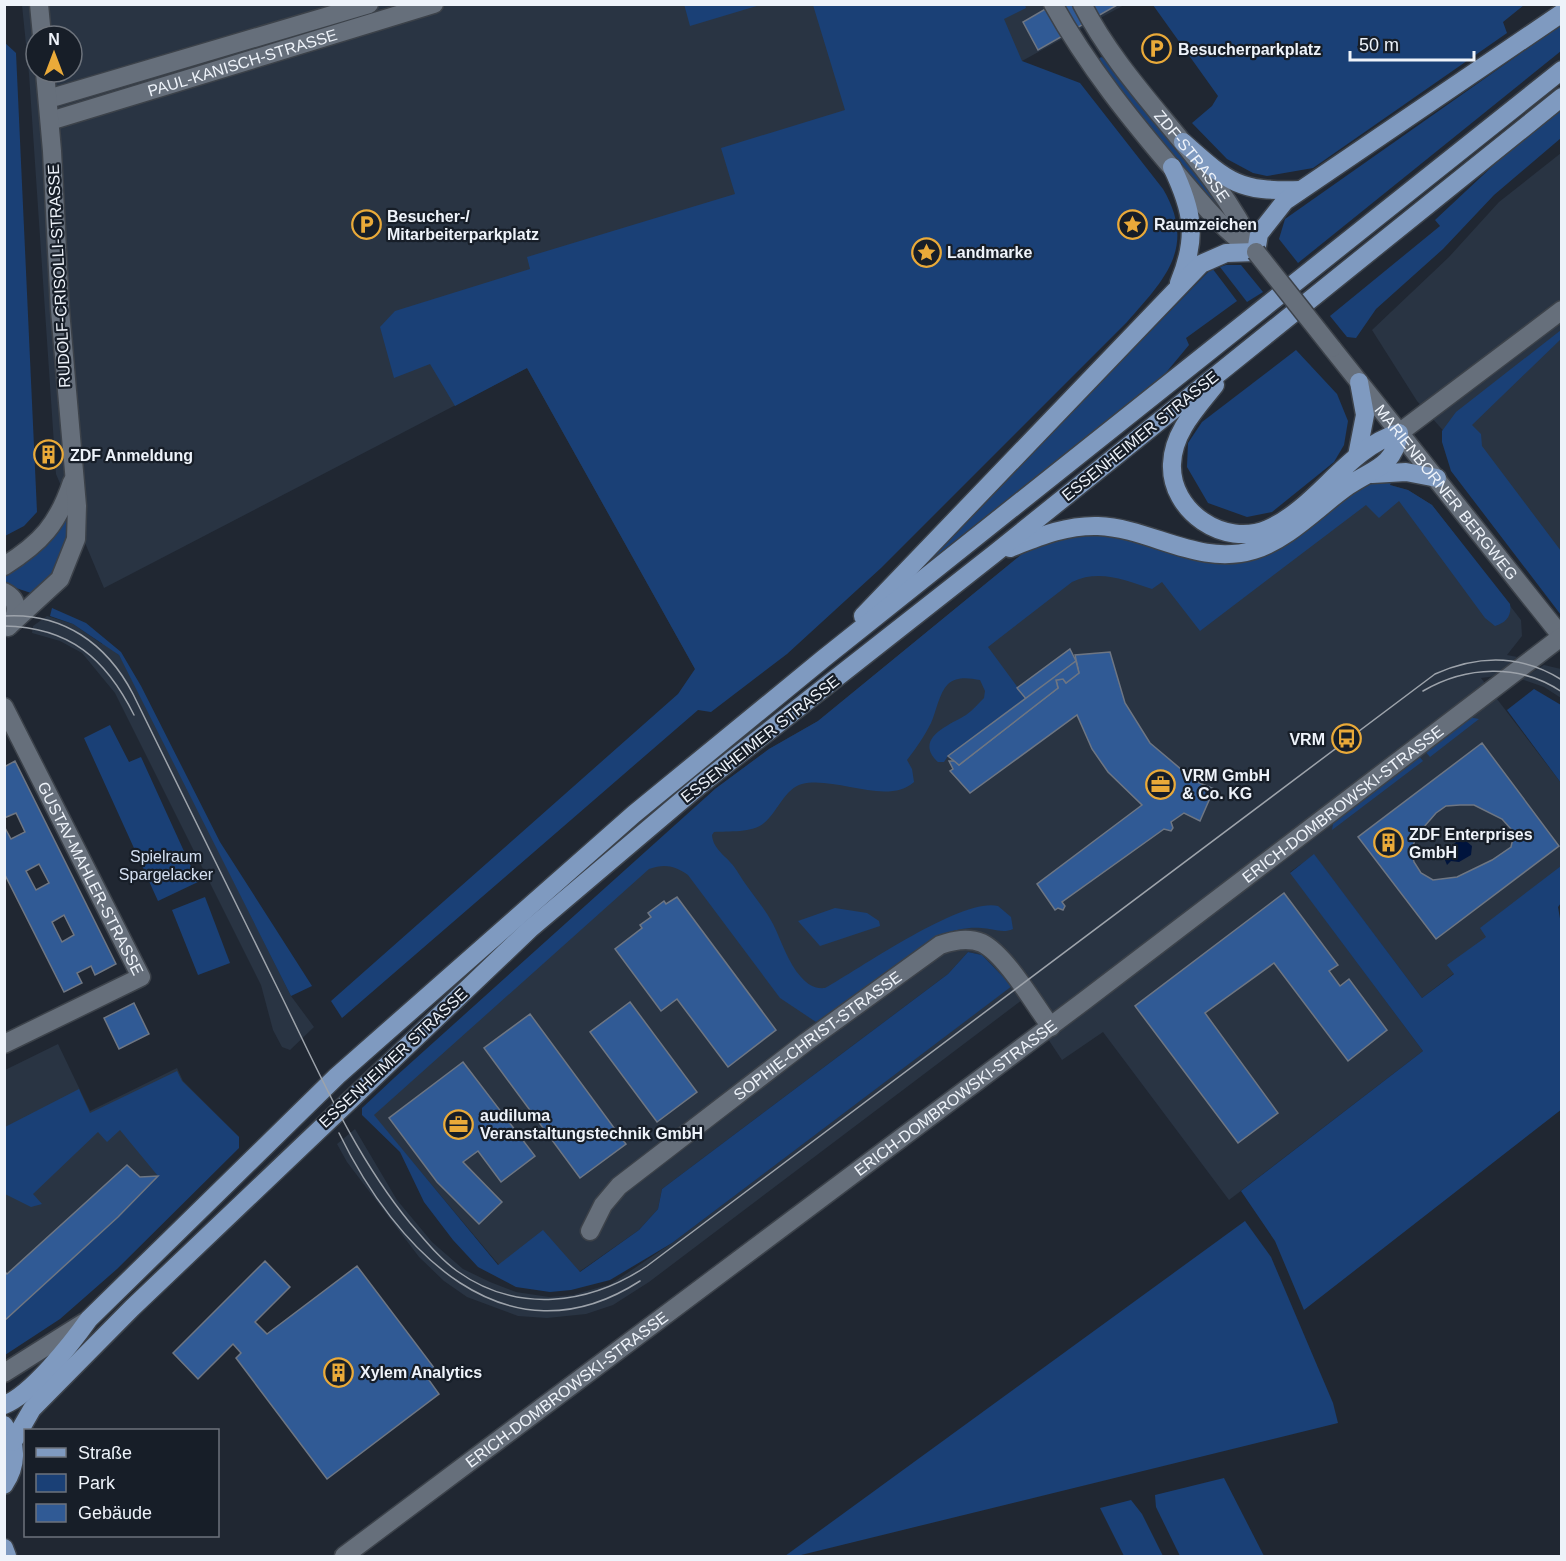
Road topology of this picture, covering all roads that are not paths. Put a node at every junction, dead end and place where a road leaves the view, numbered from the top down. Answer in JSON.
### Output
{"nodes":[{"id":1,"x":39,"y":4,"type":"edge"},
{"id":2,"x":369,"y":4,"type":"edge"},
{"id":3,"x":434,"y":4,"type":"edge"},
{"id":4,"x":1053,"y":4,"type":"edge"},
{"id":5,"x":1082,"y":4,"type":"edge"},
{"id":6,"x":1562,"y":13,"type":"edge"},
{"id":7,"x":41,"y":24,"type":"edge"},
{"id":8,"x":1562,"y":70,"type":"edge"},
{"id":9,"x":46,"y":84,"type":"edge"},
{"id":10,"x":1562,"y":97,"type":"edge"},
{"id":11,"x":48,"y":99,"type":"junction"},
{"id":12,"x":50,"y":121,"type":"junction"},
{"id":13,"x":1183,"y":142,"type":"junction"},
{"id":14,"x":1172,"y":167,"type":"junction"},
{"id":15,"x":1300,"y":190,"type":"junction"},
{"id":16,"x":1256,"y":252,"type":"junction"},
{"id":17,"x":1176,"y":290,"type":"junction"},
{"id":18,"x":1562,"y":310,"type":"edge"},
{"id":19,"x":1233,"y":361,"type":"junction"},
{"id":20,"x":1359,"y":382,"type":"junction"},
{"id":21,"x":1399,"y":433,"type":"junction"},
{"id":22,"x":1357,"y":456,"type":"junction"},
{"id":23,"x":1367,"y":475,"type":"junction"},
{"id":24,"x":1437,"y":478,"type":"junction"},
{"id":25,"x":72,"y":481,"type":"junction"},
{"id":26,"x":994,"y":554,"type":"junction"},
{"id":27,"x":4,"y":566,"type":"edge"},
{"id":28,"x":4,"y":592,"type":"edge"},
{"id":29,"x":7,"y":628,"type":"edge"},
{"id":30,"x":1561,"y":637,"type":"edge"},
{"id":31,"x":823,"y":659,"type":"junction"},
{"id":32,"x":4,"y":707,"type":"edge"},
{"id":33,"x":1050,"y":1027,"type":"junction"},
{"id":34,"x":4,"y":1044,"type":"edge"},
{"id":35,"x":590,"y":1231,"type":"dead end"},
{"id":36,"x":89,"y":1319,"type":"junction"},
{"id":37,"x":4,"y":1373,"type":"edge"},
{"id":38,"x":4,"y":1405,"type":"edge"},
{"id":39,"x":4,"y":1425,"type":"edge"},
{"id":40,"x":13,"y":1442,"type":"junction"},
{"id":41,"x":4,"y":1485,"type":"edge"},
{"id":42,"x":4,"y":1548,"type":"edge"},
{"id":43,"x":7,"y":1557,"type":"edge"},
{"id":44,"x":344,"y":1557,"type":"edge"}],
"edges":[{"from":1,"to":7,"type":"street"},
{"from":2,"to":11,"type":"street","name":"PAUL-KANISCH-STRASSE"},
{"from":3,"to":12,"type":"street","name":"PAUL-KANISCH-STRASSE"},
{"from":4,"to":14,"type":"street","name":"ZDF-STRASSE"},
{"from":5,"to":13,"type":"street","name":"ZDF-STRASSE"},
{"from":6,"to":15,"type":"main road"},
{"from":8,"to":31,"type":"main road","name":"ESSENHEIMER STRASSE"},
{"from":9,"to":11,"type":"street","name":"RUDOLF-CRISOLLI-STRASSE"},
{"from":10,"to":19,"type":"main road","name":"ESSENHEIMER STRASSE"},
{"from":11,"to":12,"type":"street","name":"RUDOLF-CRISOLLI-STRASSE"},
{"from":12,"to":25,"type":"street","name":"RUDOLF-CRISOLLI-STRASSE"},
{"from":13,"to":15,"type":"main road"},
{"from":13,"to":16,"type":"street","name":"ZDF-STRASSE"},
{"from":14,"to":16,"type":"street","name":"ZDF-STRASSE"},
{"from":14,"to":17,"type":"main road"},
{"from":15,"to":16,"type":"main road"},
{"from":16,"to":17,"type":"main road"},
{"from":16,"to":20,"type":"street","name":"MARIENBORNER BERGWEG","bridge":true},
{"from":17,"to":31,"type":"main road"},
{"from":18,"to":21,"type":"street"},
{"from":19,"to":22,"type":"main road"},
{"from":19,"to":26,"type":"main road","name":"ESSENHEIMER STRASSE"},
{"from":20,"to":21,"type":"street","name":"MARIENBORNER BERGWEG"},
{"from":20,"to":22,"type":"main road"},
{"from":21,"to":22,"type":"main road"},
{"from":21,"to":23,"type":"main road"},
{"from":21,"to":24,"type":"street","name":"MARIENBORNER BERGWEG"},
{"from":23,"to":24,"type":"main road"},
{"from":23,"to":26,"type":"main road"},
{"from":24,"to":30,"type":"street","name":"MARIENBORNER BERGWEG"},
{"from":25,"to":27,"type":"street","name":"RUDOLF-CRISOLLI-STRASSE"},
{"from":25,"to":29,"type":"street","name":"RUDOLF-CRISOLLI-STRASSE"},
{"from":26,"to":40,"type":"main road","name":"ESSENHEIMER STRASSE"},
{"from":28,"to":29,"type":"street"},
{"from":30,"to":33,"type":"street","name":"ERICH-DOMBROWSKI-STRASSE"},
{"from":31,"to":36,"type":"main road","name":"ESSENHEIMER STRASSE"},
{"from":32,"to":34,"type":"street","name":"GUSTAV-MAHLER-STRASSE"},
{"from":33,"to":35,"type":"street","name":"SOPHIE-CHRIST-STRASSE"},
{"from":33,"to":44,"type":"street","name":"ERICH-DOMBROWSKI-STRASSE"},
{"from":36,"to":37,"type":"street"},
{"from":36,"to":38,"type":"main road","name":"ESSENHEIMER STRASSE"},
{"from":39,"to":40,"type":"main road"},
{"from":40,"to":41,"type":"main road"},
{"from":42,"to":43,"type":"main road"}]}
